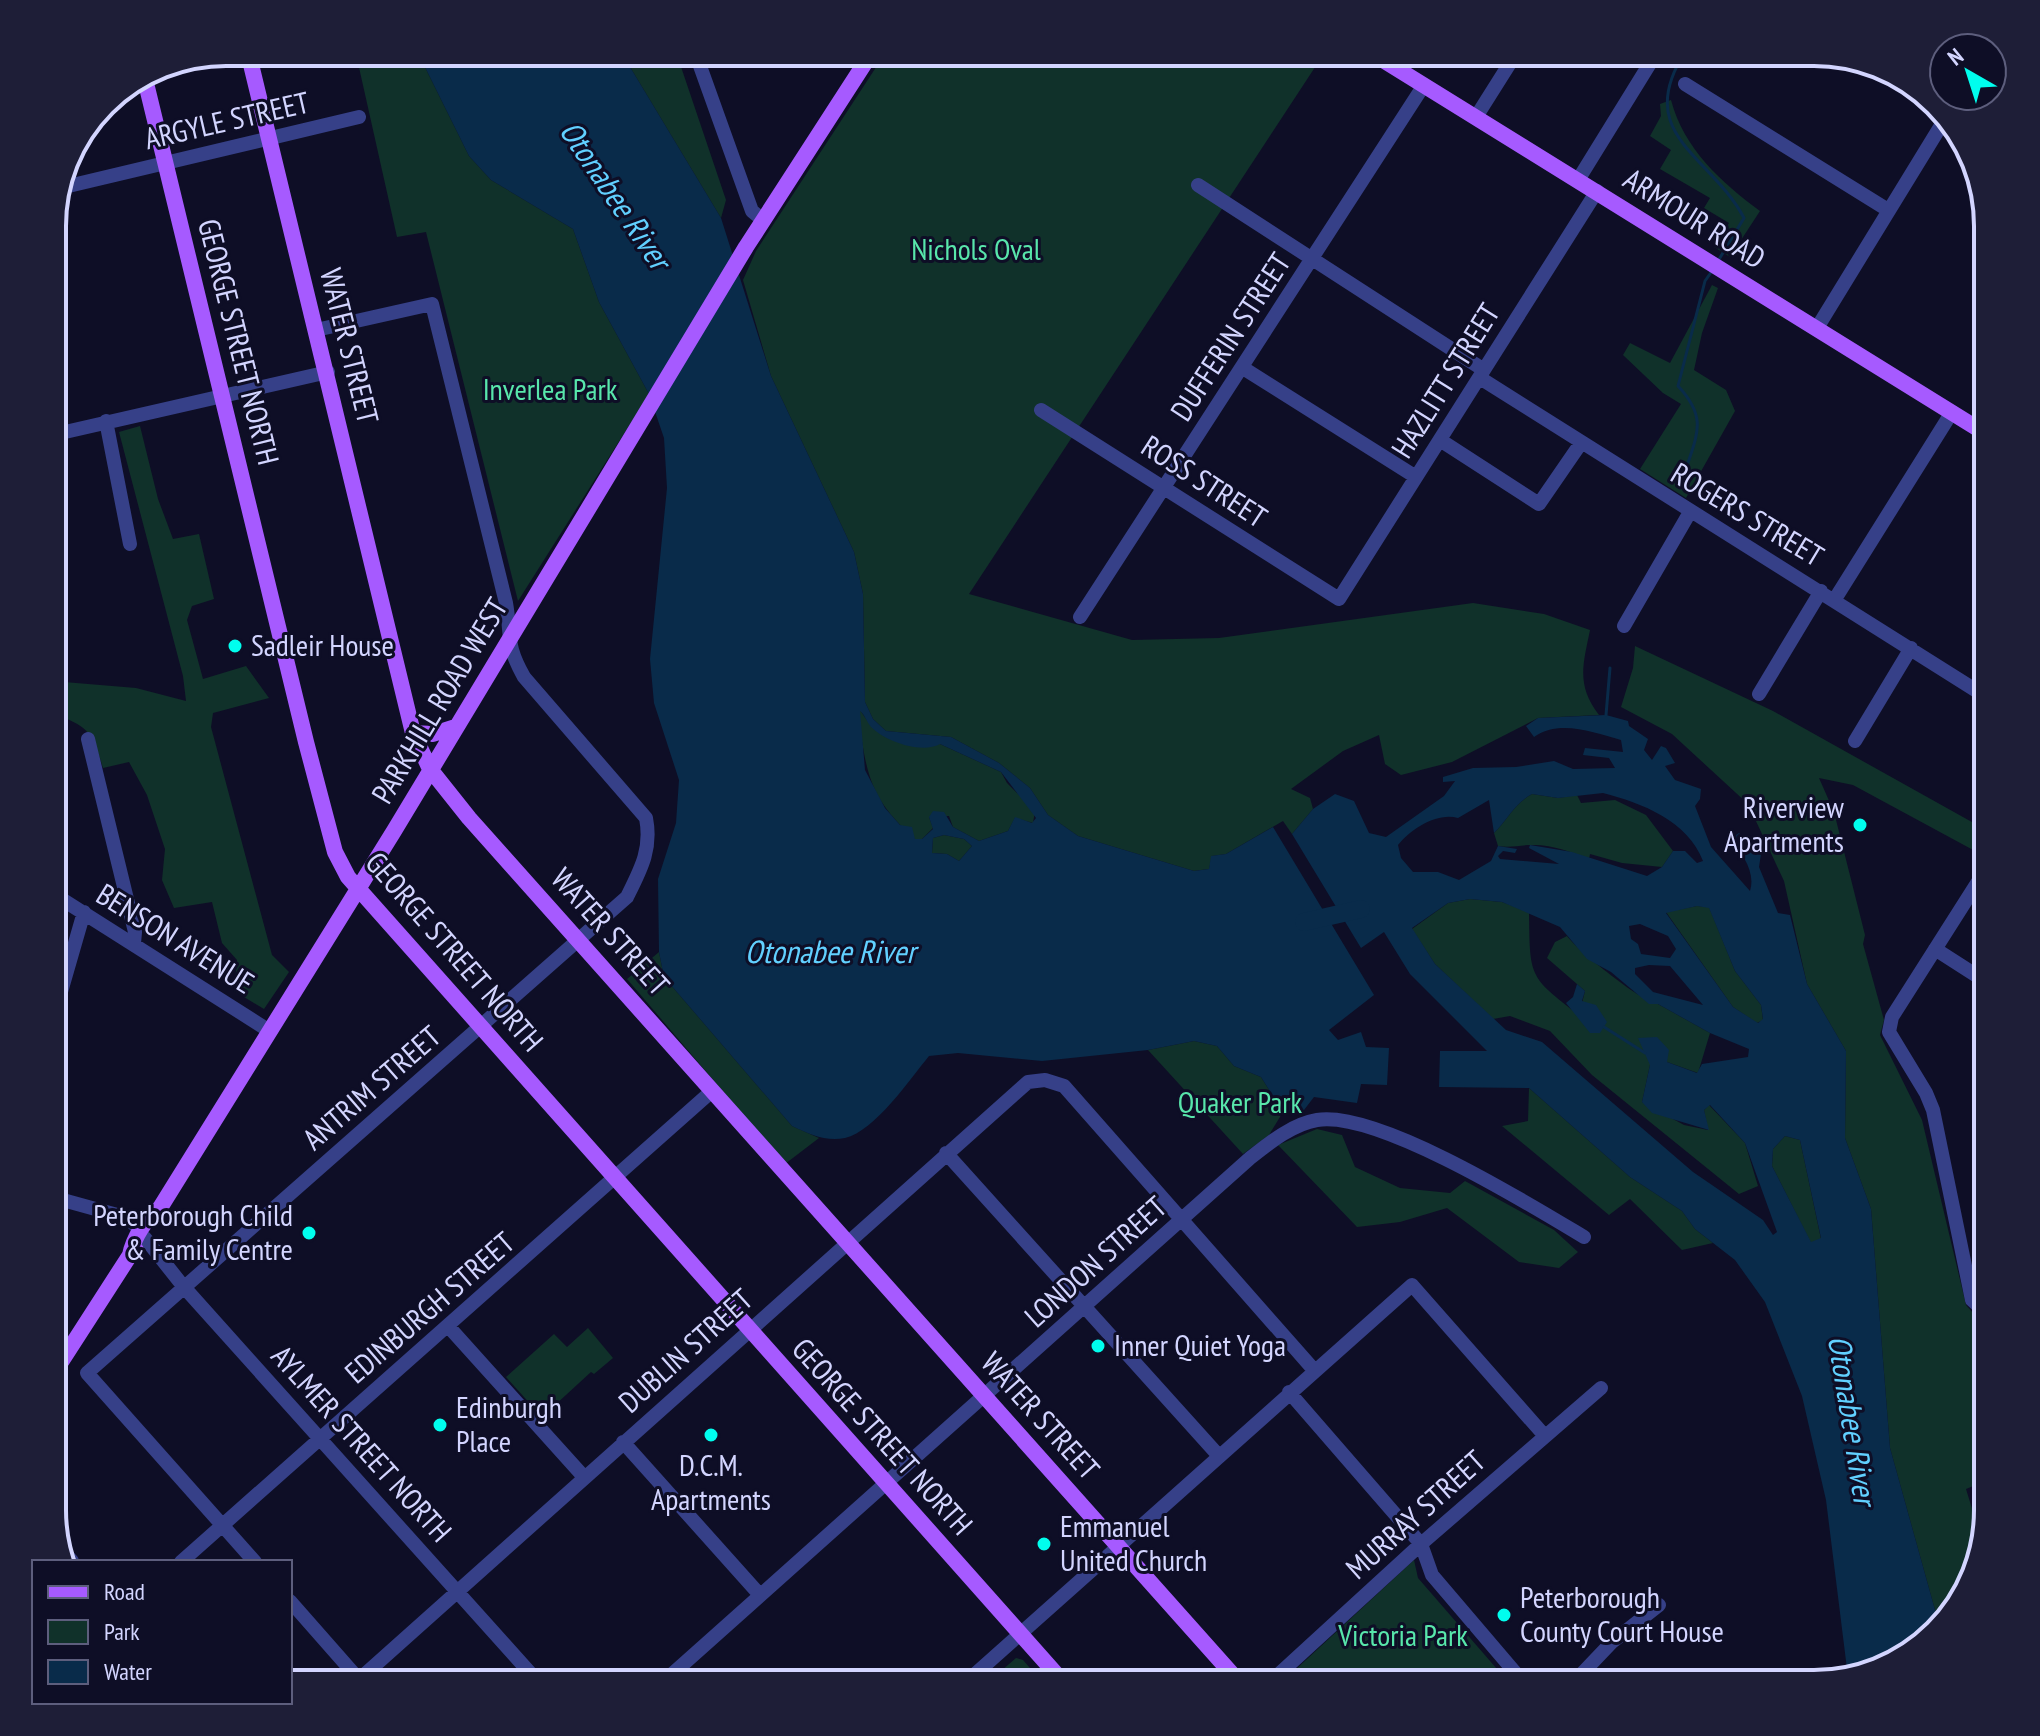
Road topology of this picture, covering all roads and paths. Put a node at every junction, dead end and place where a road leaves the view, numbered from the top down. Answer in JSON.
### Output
{"nodes":[{"id":1,"x":252,"y":66,"type":"edge"},
{"id":2,"x":700,"y":66,"type":"edge"},
{"id":3,"x":863,"y":66,"type":"edge"},
{"id":4,"x":1396,"y":66,"type":"edge"},
{"id":5,"x":1508,"y":66,"type":"edge"},
{"id":6,"x":1648,"y":66,"type":"edge"},
{"id":7,"x":1685,"y":84,"type":"dead end"},
{"id":8,"x":1424,"y":85,"type":"junction"},
{"id":9,"x":147,"y":87,"type":"edge"},
{"id":10,"x":359,"y":117,"type":"dead end"},
{"id":11,"x":1476,"y":117,"type":"junction"},
{"id":12,"x":1940,"y":127,"type":"edge"},
{"id":13,"x":270,"y":138,"type":"junction"},
{"id":14,"x":165,"y":162,"type":"junction"},
{"id":15,"x":1578,"y":180,"type":"junction"},
{"id":16,"x":71,"y":185,"type":"edge"},
{"id":17,"x":1198,"y":185,"type":"dead end"},
{"id":18,"x":1597,"y":191,"type":"junction"},
{"id":19,"x":1888,"y":210,"type":"junction"},
{"id":20,"x":763,"y":220,"type":"junction"},
{"id":21,"x":1312,"y":260,"type":"junction"},
{"id":22,"x":1817,"y":328,"type":"junction"},
{"id":23,"x":316,"y":330,"type":"junction"},
{"id":24,"x":1243,"y":368,"type":"junction"},
{"id":25,"x":328,"y":372,"type":"junction"},
{"id":26,"x":1482,"y":374,"type":"junction"},
{"id":27,"x":222,"y":398,"type":"junction"},
{"id":28,"x":1041,"y":410,"type":"dead end"},
{"id":29,"x":1952,"y":412,"type":"junction"},
{"id":30,"x":106,"y":421,"type":"junction"},
{"id":31,"x":1974,"y":423,"type":"edge"},
{"id":32,"x":66,"y":431,"type":"edge"},
{"id":33,"x":1440,"y":440,"type":"junction"},
{"id":34,"x":1581,"y":443,"type":"junction"},
{"id":35,"x":1416,"y":477,"type":"junction"},
{"id":36,"x":1164,"y":487,"type":"junction"},
{"id":37,"x":1690,"y":512,"type":"junction"},
{"id":38,"x":130,"y":544,"type":"dead end"},
{"id":39,"x":1821,"y":591,"type":"junction"},
{"id":40,"x":1339,"y":599,"type":"joint"},
{"id":41,"x":1835,"y":599,"type":"junction"},
{"id":42,"x":506,"y":603,"type":"junction"},
{"id":43,"x":530,"y":605,"type":"junction"},
{"id":44,"x":1080,"y":617,"type":"dead end"},
{"id":45,"x":1624,"y":626,"type":"dead end"},
{"id":46,"x":507,"y":643,"type":"junction"},
{"id":47,"x":1911,"y":648,"type":"junction"},
{"id":48,"x":487,"y":677,"type":"junction"},
{"id":49,"x":524,"y":677,"type":"junction"},
{"id":50,"x":1974,"y":689,"type":"edge"},
{"id":51,"x":1759,"y":694,"type":"dead end"},
{"id":52,"x":455,"y":727,"type":"junction"},
{"id":53,"x":413,"y":733,"type":"junction"},
{"id":54,"x":88,"y":739,"type":"dead end"},
{"id":55,"x":1855,"y":741,"type":"dead end"},
{"id":56,"x":430,"y":769,"type":"junction"},
{"id":57,"x":1974,"y":888,"type":"edge"},
{"id":58,"x":358,"y":889,"type":"junction"},
{"id":59,"x":66,"y":901,"type":"edge"},
{"id":60,"x":84,"y":912,"type":"junction"},
{"id":61,"x":580,"y":939,"type":"junction"},
{"id":62,"x":134,"y":943,"type":"junction"},
{"id":63,"x":1935,"y":949,"type":"junction"},
{"id":64,"x":66,"y":974,"type":"edge"},
{"id":65,"x":1974,"y":974,"type":"edge"},
{"id":66,"x":479,"y":1027,"type":"junction"},
{"id":67,"x":268,"y":1030,"type":"junction"},
{"id":68,"x":712,"y":1091,"type":"junction"},
{"id":69,"x":946,"y":1153,"type":"junction"},
{"id":70,"x":615,"y":1179,"type":"junction"},
{"id":71,"x":66,"y":1201,"type":"edge"},
{"id":72,"x":1182,"y":1221,"type":"junction"},
{"id":73,"x":143,"y":1234,"type":"junction"},
{"id":74,"x":1584,"y":1237,"type":"dead end"},
{"id":75,"x":848,"y":1241,"type":"junction"},
{"id":76,"x":183,"y":1286,"type":"junction"},
{"id":77,"x":1974,"y":1302,"type":"edge"},
{"id":78,"x":1085,"y":1306,"type":"junction"},
{"id":79,"x":448,"y":1326,"type":"junction"},
{"id":80,"x":749,"y":1330,"type":"junction"},
{"id":81,"x":66,"y":1339,"type":"edge"},
{"id":82,"x":1314,"y":1370,"type":"junction"},
{"id":83,"x":1601,"y":1388,"type":"dead end"},
{"id":84,"x":1289,"y":1392,"type":"junction"},
{"id":85,"x":984,"y":1395,"type":"junction"},
{"id":86,"x":1544,"y":1435,"type":"junction"},
{"id":87,"x":320,"y":1439,"type":"junction"},
{"id":88,"x":623,"y":1442,"type":"junction"},
{"id":89,"x":1219,"y":1456,"type":"junction"},
{"id":90,"x":584,"y":1477,"type":"junction"},
{"id":91,"x":884,"y":1484,"type":"junction"},
{"id":92,"x":223,"y":1525,"type":"junction"},
{"id":93,"x":1421,"y":1544,"type":"junction"},
{"id":94,"x":1118,"y":1546,"type":"junction"},
{"id":95,"x":183,"y":1560,"type":"edge"},
{"id":96,"x":253,"y":1560,"type":"edge"},
{"id":97,"x":456,"y":1590,"type":"junction"},
{"id":98,"x":760,"y":1595,"type":"junction"},
{"id":99,"x":292,"y":1603,"type":"edge"},
{"id":100,"x":1659,"y":1605,"type":"dead end"},
{"id":101,"x":1021,"y":1634,"type":"junction"},
{"id":102,"x":349,"y":1670,"type":"edge"},
{"id":103,"x":372,"y":1670,"type":"edge"},
{"id":104,"x":527,"y":1670,"type":"edge"},
{"id":105,"x":677,"y":1670,"type":"edge"},
{"id":106,"x":980,"y":1670,"type":"edge"},
{"id":107,"x":1053,"y":1670,"type":"edge"},
{"id":108,"x":1229,"y":1670,"type":"edge"},
{"id":109,"x":1283,"y":1670,"type":"edge"},
{"id":110,"x":1513,"y":1670,"type":"edge"},
{"id":111,"x":1585,"y":1670,"type":"edge"}],
"edges":[{"from":1,"to":13,"type":"main road","name":"WATER STREET"},
{"from":2,"to":20,"type":"street"},
{"from":3,"to":20,"type":"main road","name":"PARKHILL ROAD WEST"},
{"from":4,"to":8,"type":"main road","name":"ARMOUR ROAD"},
{"from":5,"to":11,"type":"street"},
{"from":6,"to":15,"type":"street"},
{"from":7,"to":19,"type":"street"},
{"from":8,"to":11,"type":"main road","name":"ARMOUR ROAD"},
{"from":8,"to":21,"type":"street","name":"DUFFERIN STREET"},
{"from":9,"to":14,"type":"main road","name":"GEORGE STREET NORTH"},
{"from":10,"to":13,"type":"street","name":"ARGYLE STREET"},
{"from":11,"to":15,"type":"main road","name":"ARMOUR ROAD"},
{"from":12,"to":19,"type":"street"},
{"from":13,"to":14,"type":"street","name":"ARGYLE STREET"},
{"from":13,"to":23,"type":"main road","name":"WATER STREET"},
{"from":14,"to":16,"type":"street","name":"ARGYLE STREET"},
{"from":14,"to":27,"type":"main road","name":"GEORGE STREET NORTH"},
{"from":15,"to":18,"type":"main road","name":"ARMOUR ROAD"},
{"from":17,"to":21,"type":"street","name":"ROGERS STREET"},
{"from":18,"to":22,"type":"main road","name":"ARMOUR ROAD"},
{"from":18,"to":26,"type":"street","name":"HAZLITT STREET"},
{"from":19,"to":22,"type":"street"},
{"from":20,"to":43,"type":"main road","name":"PARKHILL ROAD WEST"},
{"from":21,"to":24,"type":"street","name":"DUFFERIN STREET"},
{"from":21,"to":26,"type":"street","name":"ROGERS STREET"},
{"from":22,"to":29,"type":"main road","name":"ARMOUR ROAD"},
{"from":23,"to":25,"type":"main road","name":"WATER STREET"},
{"from":23,"to":42,"type":"street"},
{"from":24,"to":35,"type":"street"},
{"from":24,"to":36,"type":"street","name":"DUFFERIN STREET"},
{"from":25,"to":27,"type":"street"},
{"from":25,"to":53,"type":"main road","name":"WATER STREET"},
{"from":26,"to":33,"type":"street","name":"HAZLITT STREET"},
{"from":26,"to":34,"type":"street","name":"ROGERS STREET"},
{"from":27,"to":30,"type":"street"},
{"from":27,"to":58,"type":"main road","name":"GEORGE STREET NORTH"},
{"from":28,"to":36,"type":"street","name":"ROSS STREET"},
{"from":29,"to":31,"type":"main road","name":"ARMOUR ROAD"},
{"from":29,"to":41,"type":"street"},
{"from":30,"to":32,"type":"street"},
{"from":30,"to":38,"type":"street"},
{"from":33,"to":34,"type":"street"},
{"from":33,"to":35,"type":"street","name":"HAZLITT STREET"},
{"from":34,"to":37,"type":"street","name":"ROGERS STREET"},
{"from":35,"to":40,"type":"street","name":"HAZLITT STREET"},
{"from":36,"to":40,"type":"street","name":"ROSS STREET"},
{"from":36,"to":44,"type":"street","name":"DUFFERIN STREET"},
{"from":37,"to":39,"type":"street","name":"ROGERS STREET"},
{"from":37,"to":45,"type":"street"},
{"from":39,"to":41,"type":"street","name":"ROGERS STREET"},
{"from":39,"to":51,"type":"street"},
{"from":41,"to":47,"type":"street","name":"ROGERS STREET"},
{"from":42,"to":43,"type":"street"},
{"from":42,"to":46,"type":"street"},
{"from":43,"to":46,"type":"main road","name":"PARKHILL ROAD WEST"},
{"from":46,"to":48,"type":"main road","name":"PARKHILL ROAD WEST"},
{"from":46,"to":49,"type":"street"},
{"from":47,"to":50,"type":"street","name":"ROGERS STREET"},
{"from":47,"to":55,"type":"street"},
{"from":48,"to":49,"type":"street"},
{"from":48,"to":52,"type":"main road","name":"PARKHILL ROAD WEST"},
{"from":49,"to":61,"type":"street","name":"ANTRIM STREET"},
{"from":52,"to":53,"type":"main road"},
{"from":52,"to":56,"type":"main road","name":"PARKHILL ROAD WEST"},
{"from":53,"to":56,"type":"main road","name":"WATER STREET"},
{"from":54,"to":62,"type":"street"},
{"from":56,"to":58,"type":"main road","name":"PARKHILL ROAD WEST"},
{"from":56,"to":61,"type":"main road","name":"WATER STREET"},
{"from":57,"to":63,"type":"street"},
{"from":58,"to":66,"type":"main road","name":"GEORGE STREET NORTH"},
{"from":58,"to":67,"type":"main road","name":"PARKHILL ROAD WEST"},
{"from":59,"to":60,"type":"street","name":"BENSON AVENUE"},
{"from":60,"to":62,"type":"street","name":"BENSON AVENUE"},
{"from":60,"to":64,"type":"street"},
{"from":61,"to":66,"type":"street","name":"ANTRIM STREET"},
{"from":61,"to":68,"type":"main road","name":"WATER STREET"},
{"from":62,"to":67,"type":"street","name":"BENSON AVENUE"},
{"from":63,"to":65,"type":"street"},
{"from":63,"to":77,"type":"street"},
{"from":66,"to":70,"type":"main road","name":"GEORGE STREET NORTH"},
{"from":66,"to":76,"type":"street","name":"ANTRIM STREET"},
{"from":67,"to":73,"type":"main road","name":"PARKHILL ROAD WEST"},
{"from":68,"to":70,"type":"street","name":"EDINBURGH STREET"},
{"from":68,"to":75,"type":"main road","name":"WATER STREET"},
{"from":69,"to":72,"type":"street","name":"DUBLIN STREET"},
{"from":69,"to":75,"type":"street","name":"DUBLIN STREET"},
{"from":69,"to":78,"type":"street"},
{"from":70,"to":79,"type":"street","name":"EDINBURGH STREET"},
{"from":70,"to":80,"type":"main road","name":"GEORGE STREET NORTH"},
{"from":71,"to":73,"type":"street","name":"AYLMER STREET NORTH"},
{"from":72,"to":74,"type":"street","name":"LONDON STREET"},
{"from":72,"to":78,"type":"street","name":"LONDON STREET"},
{"from":72,"to":82,"type":"street"},
{"from":73,"to":76,"type":"street","name":"AYLMER STREET NORTH"},
{"from":73,"to":81,"type":"main road","name":"PARKHILL ROAD WEST"},
{"from":75,"to":80,"type":"street","name":"DUBLIN STREET"},
{"from":75,"to":85,"type":"main road","name":"WATER STREET"},
{"from":76,"to":87,"type":"street","name":"AYLMER STREET NORTH"},
{"from":76,"to":92,"type":"street","name":"ANTRIM STREET"},
{"from":78,"to":85,"type":"street","name":"LONDON STREET"},
{"from":78,"to":89,"type":"street"},
{"from":79,"to":87,"type":"street","name":"EDINBURGH STREET"},
{"from":79,"to":90,"type":"street"},
{"from":80,"to":88,"type":"street","name":"DUBLIN STREET"},
{"from":80,"to":91,"type":"main road","name":"GEORGE STREET NORTH"},
{"from":82,"to":84,"type":"street"},
{"from":82,"to":86,"type":"street"},
{"from":83,"to":86,"type":"street","name":"MURRAY STREET"},
{"from":84,"to":89,"type":"street"},
{"from":84,"to":93,"type":"street"},
{"from":85,"to":91,"type":"street","name":"LONDON STREET"},
{"from":85,"to":94,"type":"main road","name":"WATER STREET"},
{"from":86,"to":93,"type":"street","name":"MURRAY STREET"},
{"from":87,"to":92,"type":"street","name":"EDINBURGH STREET"},
{"from":87,"to":97,"type":"street","name":"AYLMER STREET NORTH"},
{"from":88,"to":90,"type":"street","name":"DUBLIN STREET"},
{"from":88,"to":98,"type":"street"},
{"from":89,"to":94,"type":"street"},
{"from":90,"to":97,"type":"street","name":"DUBLIN STREET"},
{"from":91,"to":98,"type":"street","name":"LONDON STREET"},
{"from":91,"to":101,"type":"main road","name":"GEORGE STREET NORTH"},
{"from":92,"to":95,"type":"street","name":"EDINBURGH STREET"},
{"from":92,"to":96,"type":"street"},
{"from":93,"to":109,"type":"street","name":"MURRAY STREET"},
{"from":93,"to":110,"type":"street"},
{"from":94,"to":101,"type":"street"},
{"from":94,"to":108,"type":"main road","name":"WATER STREET"},
{"from":97,"to":103,"type":"street","name":"DUBLIN STREET"},
{"from":97,"to":104,"type":"street","name":"AYLMER STREET NORTH"},
{"from":98,"to":105,"type":"street","name":"LONDON STREET"},
{"from":99,"to":102,"type":"street"},
{"from":100,"to":111,"type":"street"},
{"from":101,"to":106,"type":"street"},
{"from":101,"to":107,"type":"main road","name":"GEORGE STREET NORTH"}]}
